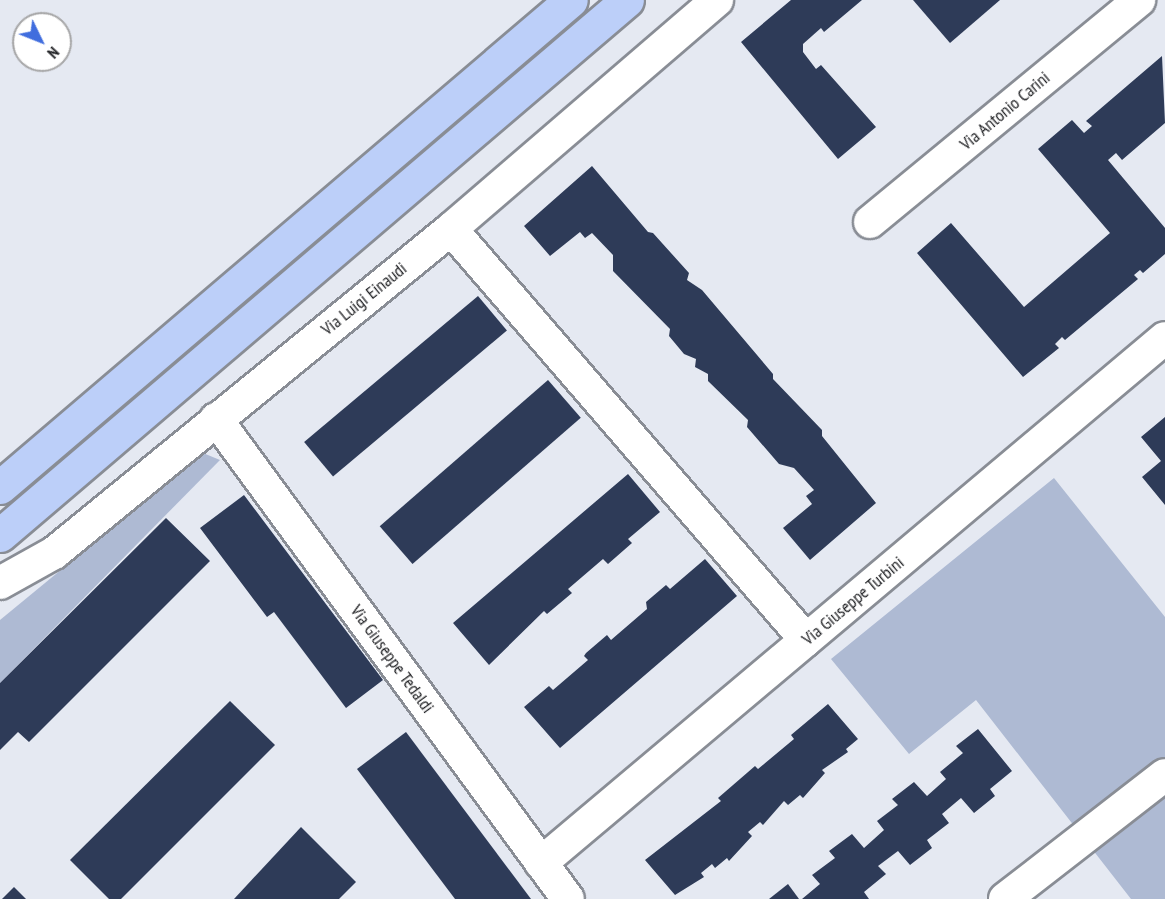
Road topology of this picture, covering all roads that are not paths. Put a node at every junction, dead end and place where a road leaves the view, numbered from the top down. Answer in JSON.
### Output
{"nodes":[{"id":1,"x":571,"y":0,"type":"edge"},
{"id":2,"x":627,"y":0,"type":"edge"},
{"id":3,"x":717,"y":0,"type":"edge"},
{"id":4,"x":1139,"y":0,"type":"edge"},
{"id":5,"x":870,"y":222,"type":"dead end"},
{"id":6,"x":452,"y":229,"type":"junction"},
{"id":7,"x":1165,"y":338,"type":"edge"},
{"id":8,"x":216,"y":419,"type":"junction"},
{"id":9,"x":0,"y":486,"type":"edge"},
{"id":10,"x":0,"y":536,"type":"edge"},
{"id":11,"x":0,"y":583,"type":"edge"},
{"id":12,"x":806,"y":640,"type":"junction"},
{"id":13,"x":1165,"y":775,"type":"edge"},
{"id":14,"x":542,"y":863,"type":"junction"},
{"id":15,"x":568,"y":899,"type":"edge"},
{"id":16,"x":1005,"y":899,"type":"edge"}],
"edges":[{"from":1,"to":9,"type":"main road"},
{"from":2,"to":10,"type":"main road"},
{"from":3,"to":6,"type":"street","name":"Via Luigi Einaudi"},
{"from":4,"to":5,"type":"street","name":"Via Antonio Carini"},
{"from":6,"to":8,"type":"street","name":"Via Luigi Einaudi"},
{"from":6,"to":12,"type":"street"},
{"from":7,"to":12,"type":"street","name":"Via Giuseppe Turbini"},
{"from":8,"to":11,"type":"street","name":"Via Luigi Einaudi"},
{"from":8,"to":14,"type":"street","name":"Via Giuseppe Tedaldi"},
{"from":12,"to":14,"type":"street","name":"Via Giuseppe Turbini"},
{"from":13,"to":16,"type":"street"},
{"from":14,"to":15,"type":"street","name":"Via Giuseppe Tedaldi"}]}
